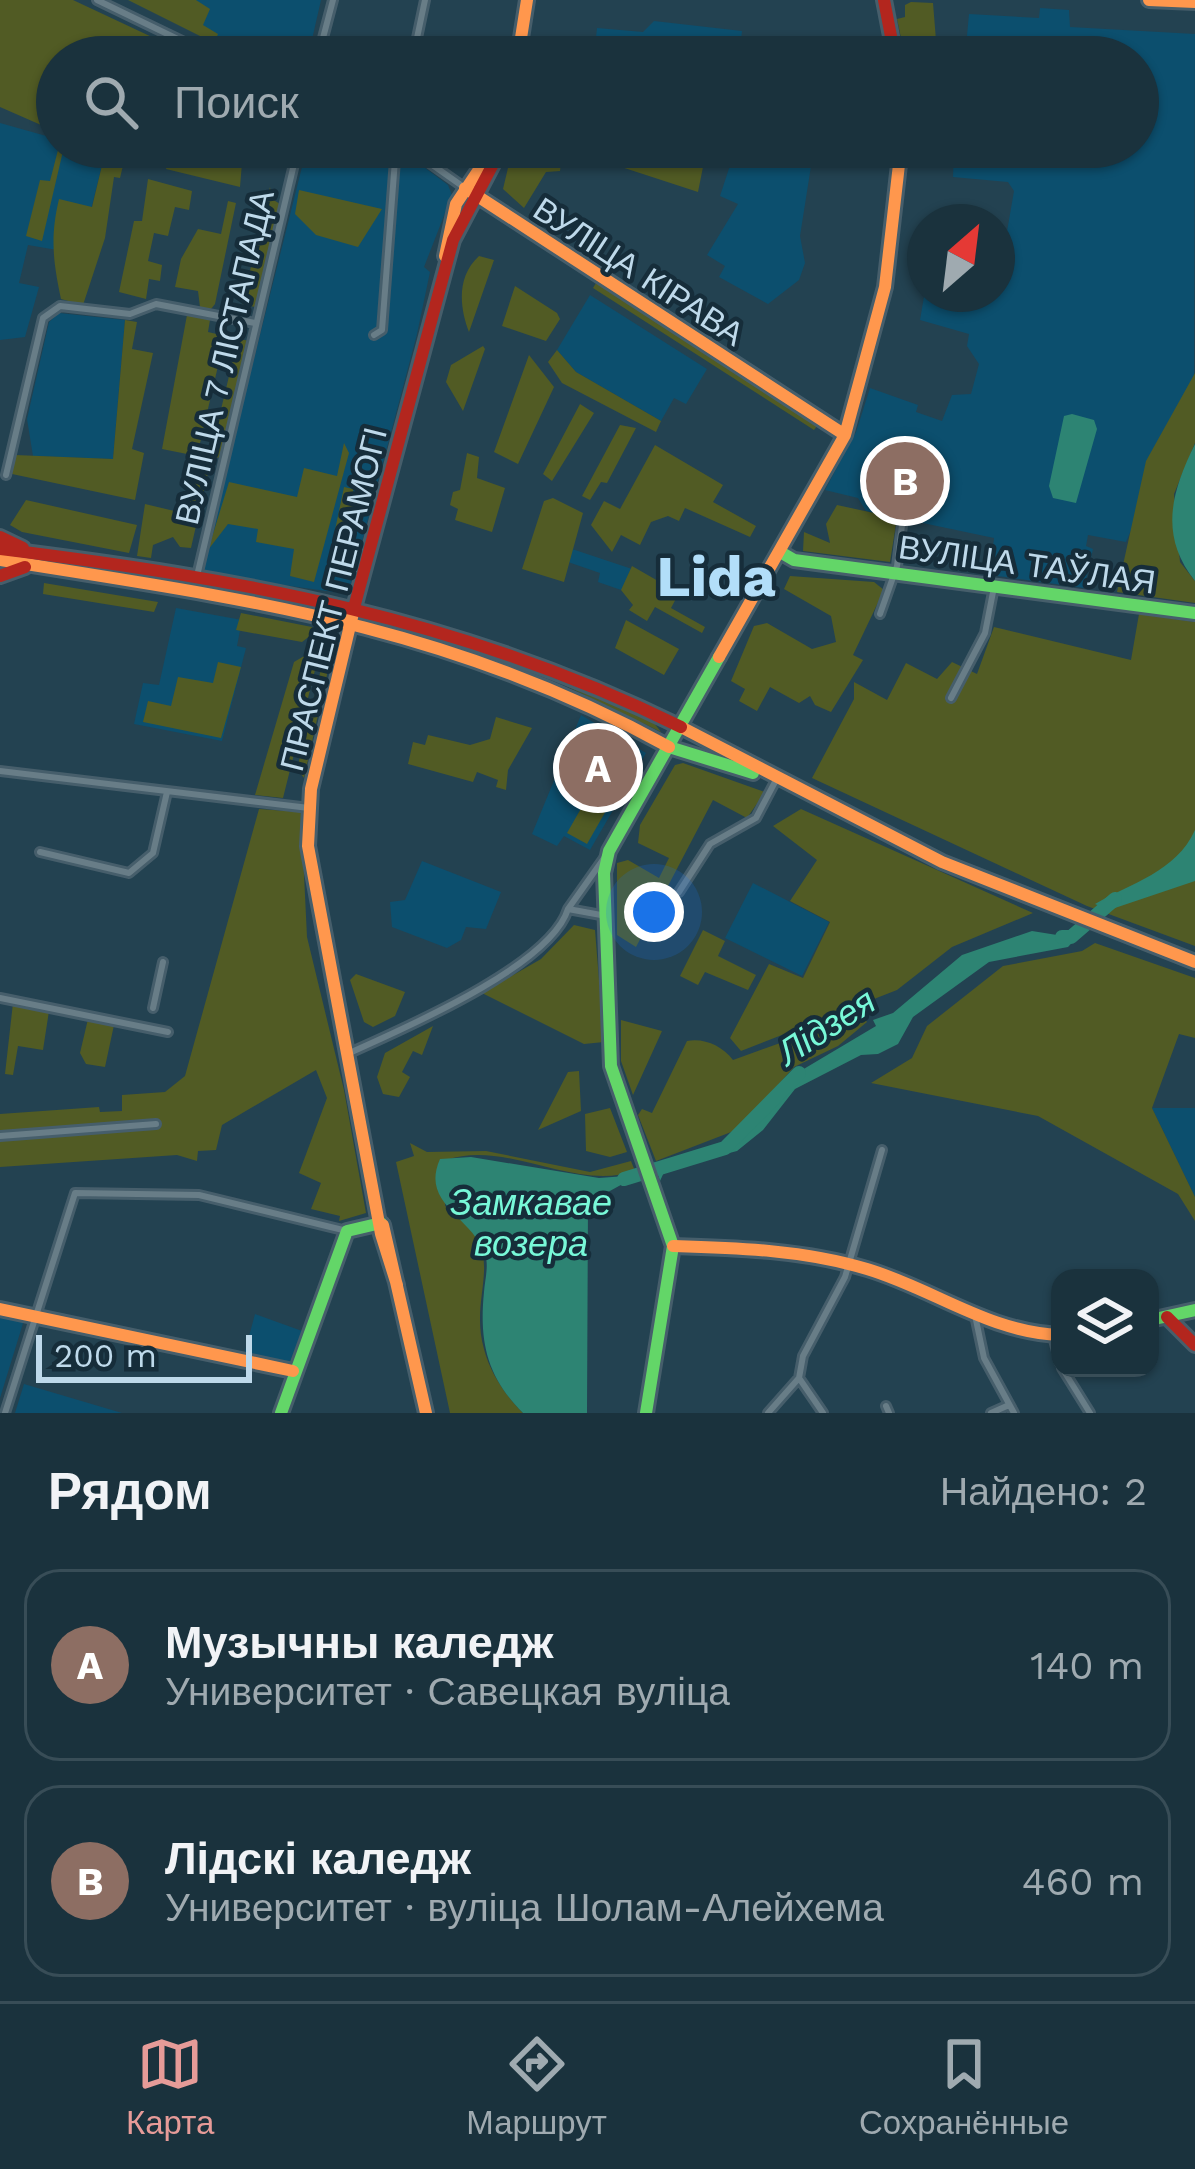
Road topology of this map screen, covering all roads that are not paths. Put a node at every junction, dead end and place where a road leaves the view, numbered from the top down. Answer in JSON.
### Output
{"nodes":[{"id":1,"x":97,"y":0,"type":"edge"},
{"id":2,"x":333,"y":0,"type":"edge"},
{"id":3,"x":425,"y":0,"type":"edge"},
{"id":4,"x":884,"y":0,"type":"edge"},
{"id":5,"x":898,"y":0,"type":"edge"},
{"id":6,"x":1148,"y":0,"type":"edge"},
{"id":7,"x":526,"y":2,"type":"edge"},
{"id":8,"x":1195,"y":2,"type":"edge"},
{"id":9,"x":888,"y":21,"type":"junction"},
{"id":10,"x":172,"y":36,"type":"edge"},
{"id":11,"x":324,"y":36,"type":"edge"},
{"id":12,"x":417,"y":36,"type":"edge"},
{"id":13,"x":521,"y":36,"type":"edge"},
{"id":14,"x":891,"y":36,"type":"edge"},
{"id":15,"x":293,"y":168,"type":"edge"},
{"id":16,"x":394,"y":168,"type":"edge"},
{"id":17,"x":436,"y":168,"type":"edge"},
{"id":18,"x":485,"y":168,"type":"edge"},
{"id":19,"x":899,"y":168,"type":"edge"},
{"id":20,"x":470,"y":192,"type":"junction"},
{"id":21,"x":256,"y":323,"type":"junction"},
{"id":22,"x":374,"y":335,"type":"dead end"},
{"id":23,"x":845,"y":435,"type":"junction"},
{"id":24,"x":6,"y":475,"type":"dead end"},
{"id":25,"x":904,"y":509,"type":"dead end"},
{"id":26,"x":0,"y":537,"type":"edge"},
{"id":27,"x":0,"y":549,"type":"edge"},
{"id":28,"x":782,"y":553,"type":"junction"},
{"id":29,"x":0,"y":560,"type":"edge"},
{"id":30,"x":36,"y":560,"type":"junction"},
{"id":31,"x":895,"y":573,"type":"junction"},
{"id":32,"x":0,"y":576,"type":"edge"},
{"id":33,"x":197,"y":578,"type":"junction"},
{"id":34,"x":994,"y":587,"type":"junction"},
{"id":35,"x":355,"y":604,"type":"junction"},
{"id":36,"x":1195,"y":613,"type":"edge"},
{"id":37,"x":880,"y":614,"type":"dead end"},
{"id":38,"x":352,"y":619,"type":"junction"},
{"id":39,"x":951,"y":698,"type":"dead end"},
{"id":40,"x":682,"y":728,"type":"junction"},
{"id":41,"x":669,"y":747,"type":"junction"},
{"id":42,"x":0,"y":771,"type":"edge"},
{"id":43,"x":776,"y":780,"type":"junction"},
{"id":44,"x":166,"y":791,"type":"junction"},
{"id":45,"x":309,"y":808,"type":"junction"},
{"id":46,"x":609,"y":851,"type":"junction"},
{"id":47,"x":40,"y":852,"type":"dead end"},
{"id":48,"x":679,"y":892,"type":"dead end"},
{"id":49,"x":568,"y":909,"type":"junction"},
{"id":50,"x":602,"y":915,"type":"junction"},
{"id":51,"x":164,"y":962,"type":"dead end"},
{"id":52,"x":1195,"y":962,"type":"edge"},
{"id":53,"x":0,"y":998,"type":"edge"},
{"id":54,"x":153,"y":1008,"type":"dead end"},
{"id":55,"x":168,"y":1032,"type":"dead end"},
{"id":56,"x":346,"y":1055,"type":"junction"},
{"id":57,"x":156,"y":1124,"type":"dead end"},
{"id":58,"x":0,"y":1136,"type":"edge"},
{"id":59,"x":882,"y":1150,"type":"dead end"},
{"id":60,"x":382,"y":1222,"type":"junction"},
{"id":61,"x":347,"y":1231,"type":"junction"},
{"id":62,"x":673,"y":1246,"type":"junction"},
{"id":63,"x":849,"y":1265,"type":"junction"},
{"id":64,"x":0,"y":1309,"type":"edge"},
{"id":65,"x":1195,"y":1310,"type":"edge"},
{"id":66,"x":38,"y":1316,"type":"junction"},
{"id":67,"x":1167,"y":1317,"type":"junction"},
{"id":68,"x":1159,"y":1318,"type":"edge"},
{"id":69,"x":976,"y":1320,"type":"junction"},
{"id":70,"x":1051,"y":1334,"type":"edge"},
{"id":71,"x":1195,"y":1345,"type":"edge"},
{"id":72,"x":293,"y":1371,"type":"junction"},
{"id":73,"x":1068,"y":1377,"type":"edge"},
{"id":74,"x":799,"y":1378,"type":"junction"},
{"id":75,"x":1012,"y":1409,"type":"edge"},
{"id":76,"x":5,"y":1413,"type":"edge"},
{"id":77,"x":281,"y":1413,"type":"edge"},
{"id":78,"x":425,"y":1413,"type":"edge"},
{"id":79,"x":646,"y":1413,"type":"edge"},
{"id":80,"x":768,"y":1413,"type":"edge"},
{"id":81,"x":823,"y":1413,"type":"edge"},
{"id":82,"x":991,"y":1413,"type":"edge"},
{"id":83,"x":1090,"y":1413,"type":"edge"}],
"edges":[{"from":1,"to":10,"type":"street"},
{"from":2,"to":11,"type":"street"},
{"from":3,"to":12,"type":"street"},
{"from":4,"to":9,"type":"main road"},
{"from":5,"to":9,"type":"main road"},
{"from":6,"to":8,"type":"main road"},
{"from":7,"to":13,"type":"main road"},
{"from":9,"to":14,"type":"main road"},
{"from":15,"to":21,"type":"street","name":"ВУЛІЦА 7 ЛІСТАПАДА"},
{"from":16,"to":22,"type":"street"},
{"from":17,"to":20,"type":"street","name":"ВУЛІЦА КІРАВА"},
{"from":18,"to":20,"type":"main road","name":"ПРАСПЕКТ ПЕРАМОГІ"},
{"from":19,"to":23,"type":"main road"},
{"from":20,"to":23,"type":"main road","name":"ВУЛІЦА КІРАВА"},
{"from":20,"to":35,"type":"main road","name":"ПРАСПЕКТ ПЕРАМОГІ"},
{"from":21,"to":24,"type":"street"},
{"from":21,"to":33,"type":"street","name":"ВУЛІЦА 7 ЛІСТАПАДА"},
{"from":23,"to":28,"type":"main road"},
{"from":25,"to":31,"type":"street"},
{"from":26,"to":30,"type":"main road"},
{"from":27,"to":30,"type":"main road"},
{"from":28,"to":31,"type":"main road","name":"ВУЛІЦА ТАЎЛАЯ"},
{"from":28,"to":40,"type":"main road"},
{"from":29,"to":30,"type":"main road"},
{"from":30,"to":32,"type":"main road"},
{"from":30,"to":33,"type":"main road"},
{"from":30,"to":38,"type":"main road"},
{"from":31,"to":34,"type":"main road","name":"ВУЛІЦА ТАЎЛАЯ"},
{"from":31,"to":37,"type":"street"},
{"from":33,"to":35,"type":"main road"},
{"from":34,"to":36,"type":"main road","name":"ВУЛІЦА ТАЎЛАЯ"},
{"from":34,"to":39,"type":"street"},
{"from":35,"to":38,"type":"main road","name":"ПРАСПЕКТ ПЕРАМОГІ"},
{"from":35,"to":40,"type":"main road"},
{"from":38,"to":41,"type":"main road"},
{"from":38,"to":45,"type":"main road","name":"ПРАСПЕКТ ПЕРАМОГІ"},
{"from":40,"to":41,"type":"main road"},
{"from":40,"to":43,"type":"main road"},
{"from":41,"to":43,"type":"main road"},
{"from":41,"to":46,"type":"main road"},
{"from":42,"to":44,"type":"street"},
{"from":43,"to":48,"type":"street"},
{"from":43,"to":52,"type":"main road"},
{"from":44,"to":45,"type":"street"},
{"from":44,"to":47,"type":"street"},
{"from":45,"to":56,"type":"main road","name":"ПРАСПЕКТ ПЕРАМОГІ"},
{"from":46,"to":49,"type":"street"},
{"from":46,"to":50,"type":"main road"},
{"from":49,"to":50,"type":"street"},
{"from":49,"to":56,"type":"street"},
{"from":50,"to":62,"type":"main road"},
{"from":51,"to":54,"type":"street"},
{"from":53,"to":55,"type":"street"},
{"from":56,"to":60,"type":"main road","name":"ПРАСПЕКТ ПЕРАМОГІ"},
{"from":57,"to":58,"type":"street"},
{"from":59,"to":63,"type":"street"},
{"from":60,"to":61,"type":"main road"},
{"from":60,"to":78,"type":"main road","name":"ПРАСПЕКТ ПЕРАМОГІ"},
{"from":61,"to":66,"type":"street"},
{"from":61,"to":72,"type":"main road"},
{"from":62,"to":63,"type":"main road"},
{"from":62,"to":79,"type":"main road"},
{"from":63,"to":69,"type":"main road"},
{"from":63,"to":74,"type":"street"},
{"from":64,"to":66,"type":"main road"},
{"from":65,"to":67,"type":"main road"},
{"from":66,"to":72,"type":"main road"},
{"from":66,"to":76,"type":"street"},
{"from":67,"to":68,"type":"main road"},
{"from":67,"to":71,"type":"main road"},
{"from":69,"to":70,"type":"main road"},
{"from":69,"to":75,"type":"street"},
{"from":72,"to":77,"type":"main road"},
{"from":73,"to":83,"type":"street"},
{"from":74,"to":80,"type":"street"},
{"from":74,"to":81,"type":"street"},
{"from":75,"to":82,"type":"street"}]}
